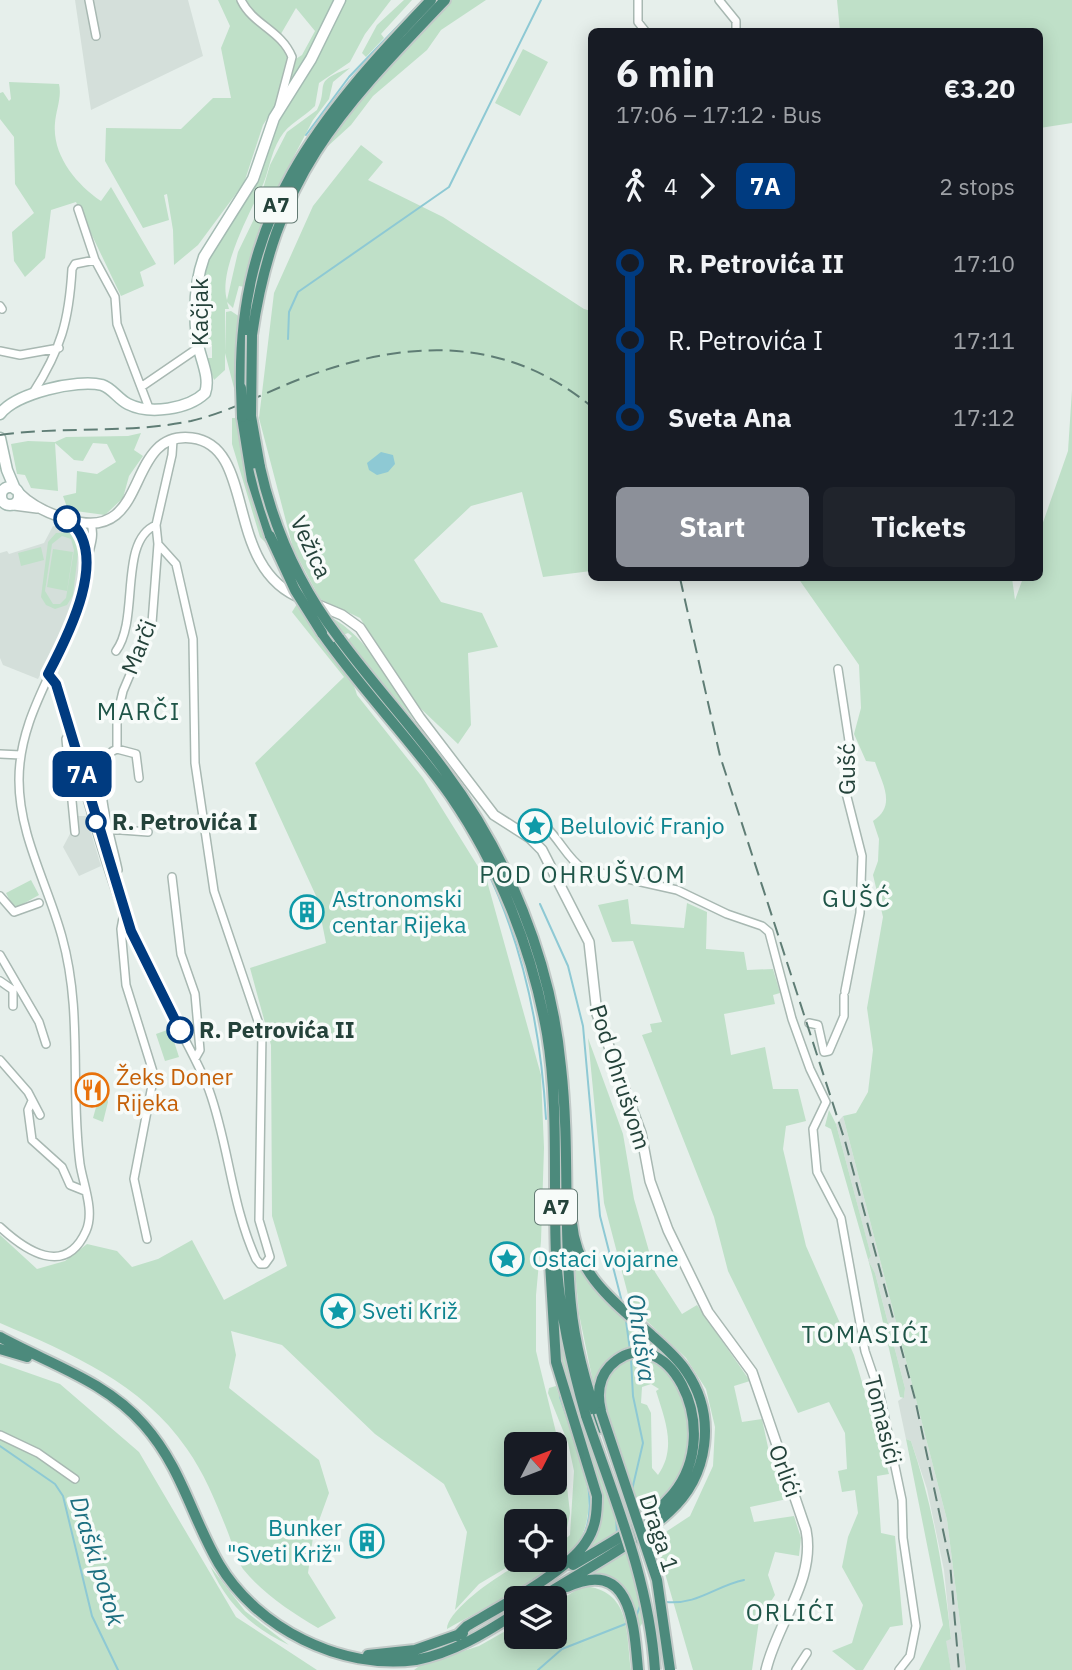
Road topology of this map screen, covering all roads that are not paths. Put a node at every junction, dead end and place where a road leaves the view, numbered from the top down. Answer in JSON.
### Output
{"nodes":[{"id":1,"x":89,"y":0,"type":"edge"},
{"id":2,"x":241,"y":0,"type":"edge"},
{"id":3,"x":340,"y":0,"type":"edge"},
{"id":4,"x":431,"y":0,"type":"edge"},
{"id":5,"x":445,"y":0,"type":"edge"},
{"id":6,"x":638,"y":0,"type":"edge"},
{"id":7,"x":719,"y":0,"type":"edge"},
{"id":8,"x":643,"y":28,"type":"edge"},
{"id":9,"x":736,"y":28,"type":"edge"},
{"id":10,"x":96,"y":36,"type":"dead end"},
{"id":11,"x":278,"y":110,"type":"junction"},
{"id":12,"x":78,"y":209,"type":"dead end"},
{"id":13,"x":95,"y":260,"type":"junction"},
{"id":14,"x":59,"y":348,"type":"junction"},
{"id":15,"x":198,"y":348,"type":"junction"},
{"id":16,"x":0,"y":351,"type":"edge"},
{"id":17,"x":141,"y":387,"type":"junction"},
{"id":18,"x":33,"y":393,"type":"junction"},
{"id":19,"x":4,"y":407,"type":"edge"},
{"id":20,"x":149,"y":408,"type":"junction"},
{"id":21,"x":0,"y":414,"type":"edge"},
{"id":22,"x":247,"y":416,"type":"junction"},
{"id":23,"x":0,"y":440,"type":"edge"},
{"id":24,"x":173,"y":440,"type":"junction"},
{"id":25,"x":7,"y":497,"type":"edge"},
{"id":26,"x":67,"y":519,"type":"junction"},
{"id":27,"x":104,"y":522,"type":"junction"},
{"id":28,"x":90,"y":524,"type":"junction"},
{"id":29,"x":156,"y":525,"type":"junction"},
{"id":30,"x":88,"y":539,"type":"junction"},
{"id":31,"x":158,"y":544,"type":"junction"},
{"id":32,"x":116,"y":651,"type":"dead end"},
{"id":33,"x":838,"y":669,"type":"dead end"},
{"id":34,"x":48,"y":674,"type":"junction"},
{"id":35,"x":70,"y":733,"type":"junction"},
{"id":36,"x":117,"y":749,"type":"junction"},
{"id":37,"x":0,"y":754,"type":"edge"},
{"id":38,"x":21,"y":755,"type":"junction"},
{"id":39,"x":139,"y":778,"type":"dead end"},
{"id":40,"x":108,"y":829,"type":"junction"},
{"id":41,"x":75,"y":832,"type":"dead end"},
{"id":42,"x":148,"y":832,"type":"dead end"},
{"id":43,"x":528,"y":837,"type":"junction"},
{"id":44,"x":113,"y":874,"type":"junction"},
{"id":45,"x":172,"y":877,"type":"dead end"},
{"id":46,"x":0,"y":896,"type":"edge"},
{"id":47,"x":39,"y":903,"type":"dead end"},
{"id":48,"x":124,"y":912,"type":"junction"},
{"id":49,"x":0,"y":955,"type":"edge"},
{"id":50,"x":0,"y":981,"type":"edge"},
{"id":51,"x":543,"y":994,"type":"junction"},
{"id":52,"x":13,"y":1006,"type":"dead end"},
{"id":53,"x":802,"y":1025,"type":"junction"},
{"id":54,"x":46,"y":1044,"type":"dead end"},
{"id":55,"x":196,"y":1058,"type":"junction"},
{"id":56,"x":0,"y":1060,"type":"edge"},
{"id":57,"x":33,"y":1101,"type":"junction"},
{"id":58,"x":40,"y":1115,"type":"dead end"},
{"id":59,"x":85,"y":1191,"type":"junction"},
{"id":60,"x":0,"y":1227,"type":"edge"},
{"id":61,"x":147,"y":1239,"type":"dead end"},
{"id":62,"x":693,"y":1284,"type":"joint"},
{"id":63,"x":0,"y":1338,"type":"edge"},
{"id":64,"x":0,"y":1349,"type":"edge"},
{"id":65,"x":57,"y":1365,"type":"junction"},
{"id":66,"x":682,"y":1375,"type":"junction"},
{"id":67,"x":594,"y":1414,"type":"junction"},
{"id":68,"x":0,"y":1434,"type":"edge"},
{"id":69,"x":75,"y":1479,"type":"dead end"},
{"id":70,"x":607,"y":1550,"type":"junction"},
{"id":71,"x":542,"y":1586,"type":"edge"},
{"id":72,"x":557,"y":1586,"type":"edge"},
{"id":73,"x":567,"y":1589,"type":"edge"},
{"id":74,"x":504,"y":1609,"type":"edge"},
{"id":75,"x":504,"y":1619,"type":"edge"},
{"id":76,"x":504,"y":1626,"type":"edge"},
{"id":77,"x":459,"y":1641,"type":"junction"},
{"id":78,"x":807,"y":1653,"type":"dead end"},
{"id":79,"x":638,"y":1670,"type":"edge"},
{"id":80,"x":655,"y":1670,"type":"edge"},
{"id":81,"x":668,"y":1670,"type":"edge"},
{"id":82,"x":766,"y":1670,"type":"edge"},
{"id":83,"x":796,"y":1670,"type":"edge"},
{"id":84,"x":899,"y":1670,"type":"edge"}],
"edges":[{"from":1,"to":10,"type":"street"},
{"from":2,"to":11,"type":"street","name":"Kačjak"},
{"from":3,"to":11,"type":"main road","name":"Kačjak"},
{"from":4,"to":22,"type":"highway","number":"A7","bridge":true},
{"from":5,"to":22,"type":"highway","number":"A7","bridge":true},
{"from":6,"to":8,"type":"street"},
{"from":7,"to":9,"type":"street"},
{"from":11,"to":15,"type":"main road","name":"Kačjak"},
{"from":12,"to":13,"type":"street"},
{"from":13,"to":14,"type":"street"},
{"from":13,"to":17,"type":"street"},
{"from":14,"to":16,"type":"street"},
{"from":14,"to":18,"type":"street"},
{"from":15,"to":17,"type":"street"},
{"from":15,"to":20,"type":"main road","name":"Kačjak"},
{"from":17,"to":20,"type":"street"},
{"from":18,"to":19,"type":"main road","name":"Kačjak"},
{"from":18,"to":20,"type":"main road","name":"Kačjak"},
{"from":19,"to":21,"type":"main road","name":"Kačjak"},
{"from":22,"to":51,"type":"highway","name":"Vežica","number":"A7","bridge":true},
{"from":22,"to":51,"type":"highway","number":"A7","bridge":true},
{"from":23,"to":25,"type":"main road"},
{"from":24,"to":27,"type":"street"},
{"from":24,"to":29,"type":"street"},
{"from":24,"to":43,"type":"street","name":"Pod Ohrušvom"},
{"from":25,"to":26,"type":"street"},
{"from":26,"to":28,"type":"street"},
{"from":26,"to":30,"type":"street"},
{"from":27,"to":28,"type":"street"},
{"from":27,"to":30,"type":"street"},
{"from":28,"to":30,"type":"street"},
{"from":29,"to":31,"type":"street"},
{"from":29,"to":32,"type":"street","name":"Marči"},
{"from":30,"to":34,"type":"street"},
{"from":31,"to":36,"type":"street","name":"Marči"},
{"from":31,"to":55,"type":"street"},
{"from":33,"to":53,"type":"street","name":"Gušć"},
{"from":34,"to":35,"type":"street"},
{"from":34,"to":38,"type":"street"},
{"from":35,"to":41,"type":"street"},
{"from":35,"to":44,"type":"street"},
{"from":36,"to":39,"type":"street"},
{"from":36,"to":40,"type":"street","name":"Marči"},
{"from":37,"to":38,"type":"street"},
{"from":38,"to":59,"type":"street"},
{"from":40,"to":42,"type":"street"},
{"from":40,"to":44,"type":"street","name":"Marči"},
{"from":43,"to":53,"type":"street"},
{"from":43,"to":62,"type":"street","name":"Pod Ohrušvom"},
{"from":44,"to":48,"type":"street"},
{"from":45,"to":55,"type":"street"},
{"from":46,"to":47,"type":"street"},
{"from":48,"to":55,"type":"street"},
{"from":48,"to":61,"type":"street"},
{"from":49,"to":54,"type":"street"},
{"from":50,"to":52,"type":"street"},
{"from":51,"to":66,"type":"highway"},
{"from":51,"to":67,"type":"highway","number":"A7"},
{"from":51,"to":77,"type":"highway"},
{"from":53,"to":84,"type":"street","name":"Tomasići"},
{"from":56,"to":57,"type":"street"},
{"from":57,"to":58,"type":"street"},
{"from":57,"to":59,"type":"street"},
{"from":59,"to":60,"type":"street"},
{"from":62,"to":82,"type":"street","name":"Orlići"},
{"from":63,"to":65,"type":"highway"},
{"from":64,"to":65,"type":"highway"},
{"from":65,"to":77,"type":"highway"},
{"from":66,"to":67,"type":"highway"},
{"from":66,"to":70,"type":"highway","bridge":true},
{"from":67,"to":80,"type":"highway","name":"Draga 1","number":"A7","bridge":true},
{"from":67,"to":81,"type":"highway","bridge":true},
{"from":68,"to":69,"type":"street"},
{"from":70,"to":71,"type":"highway"},
{"from":70,"to":72,"type":"highway"},
{"from":73,"to":79,"type":"highway"},
{"from":74,"to":77,"type":"highway"},
{"from":75,"to":77,"type":"highway"},
{"from":76,"to":77,"type":"highway"},
{"from":78,"to":83,"type":"street"}]}
